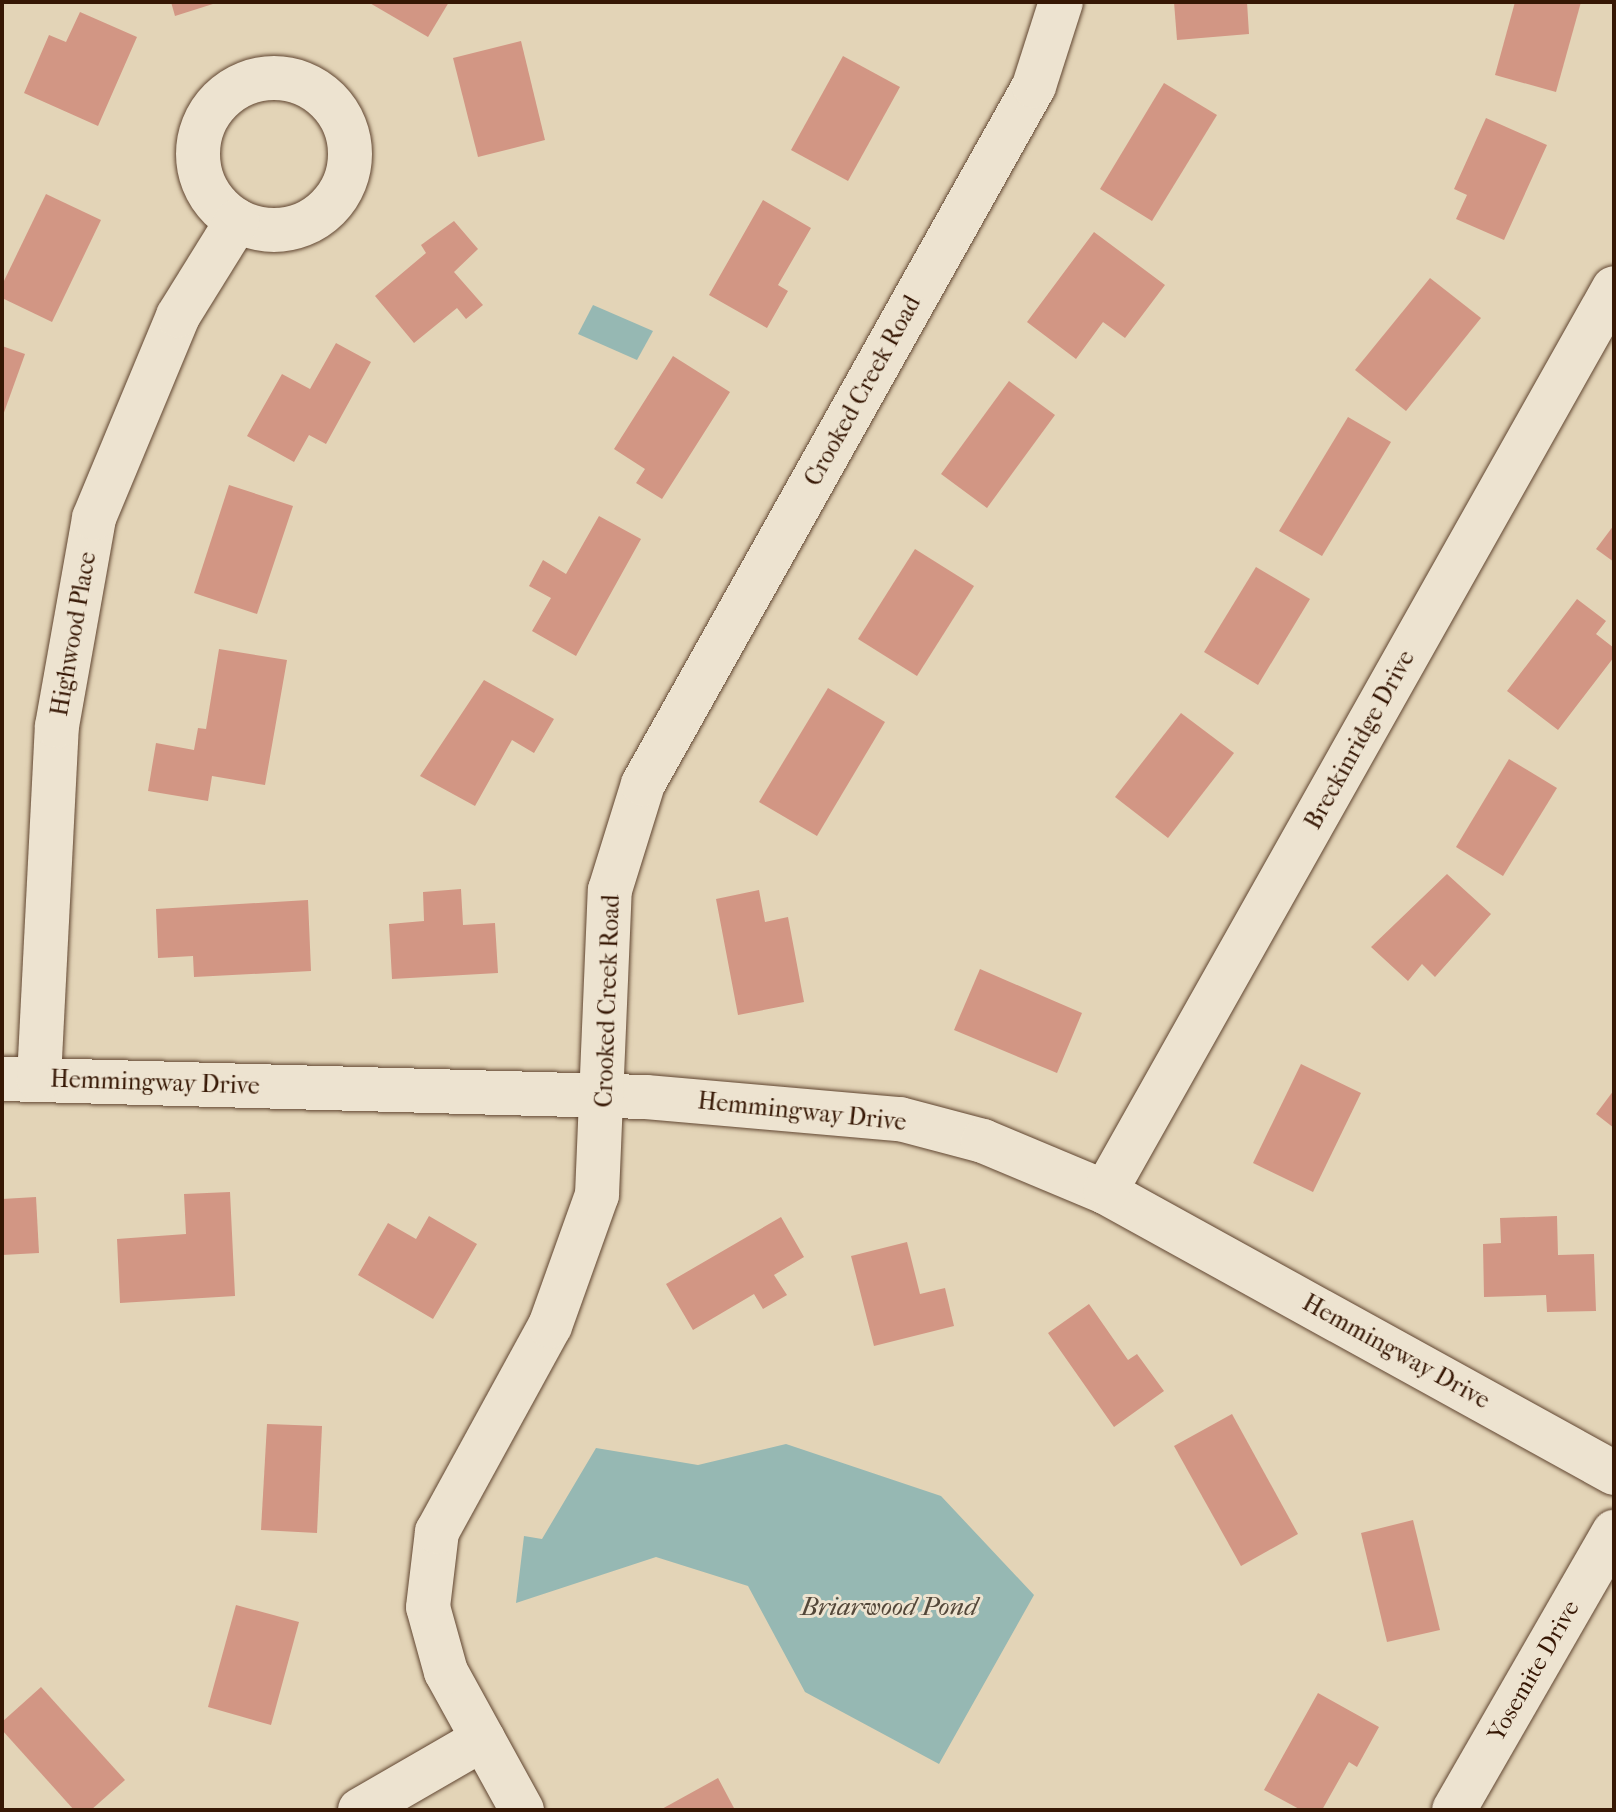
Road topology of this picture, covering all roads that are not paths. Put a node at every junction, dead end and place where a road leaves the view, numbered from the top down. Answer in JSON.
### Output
{"nodes":[{"id":1,"x":1061,"y":2,"type":"edge"},
{"id":2,"x":237,"y":221,"type":"dead end"},
{"id":3,"x":1614,"y":288,"type":"edge"},
{"id":4,"x":21,"y":1079,"type":"edge"},
{"id":5,"x":603,"y":1095,"type":"junction"},
{"id":6,"x":1105,"y":1192,"type":"junction"},
{"id":7,"x":1614,"y":1473,"type":"edge"},
{"id":8,"x":1614,"y":1532,"type":"edge"},
{"id":9,"x":483,"y":1739,"type":"junction"},
{"id":10,"x":360,"y":1810,"type":"edge"},
{"id":11,"x":522,"y":1810,"type":"edge"},
{"id":12,"x":1454,"y":1810,"type":"edge"}],
"edges":[{"from":1,"to":5,"type":"street","name":"Crooked Creek Road"},
{"from":2,"to":4,"type":"street","name":"Highwood Place"},
{"from":3,"to":6,"type":"street","name":"Breckinridge Drive"},
{"from":4,"to":5,"type":"street","name":"Hemmingway Drive"},
{"from":5,"to":6,"type":"street","name":"Hemmingway Drive"},
{"from":5,"to":9,"type":"street","name":"Crooked Creek Road"},
{"from":6,"to":7,"type":"street","name":"Hemmingway Drive"},
{"from":8,"to":12,"type":"street","name":"Yosemite Drive"},
{"from":9,"to":10,"type":"street"},
{"from":9,"to":11,"type":"street","name":"Crooked Creek Road"}]}
